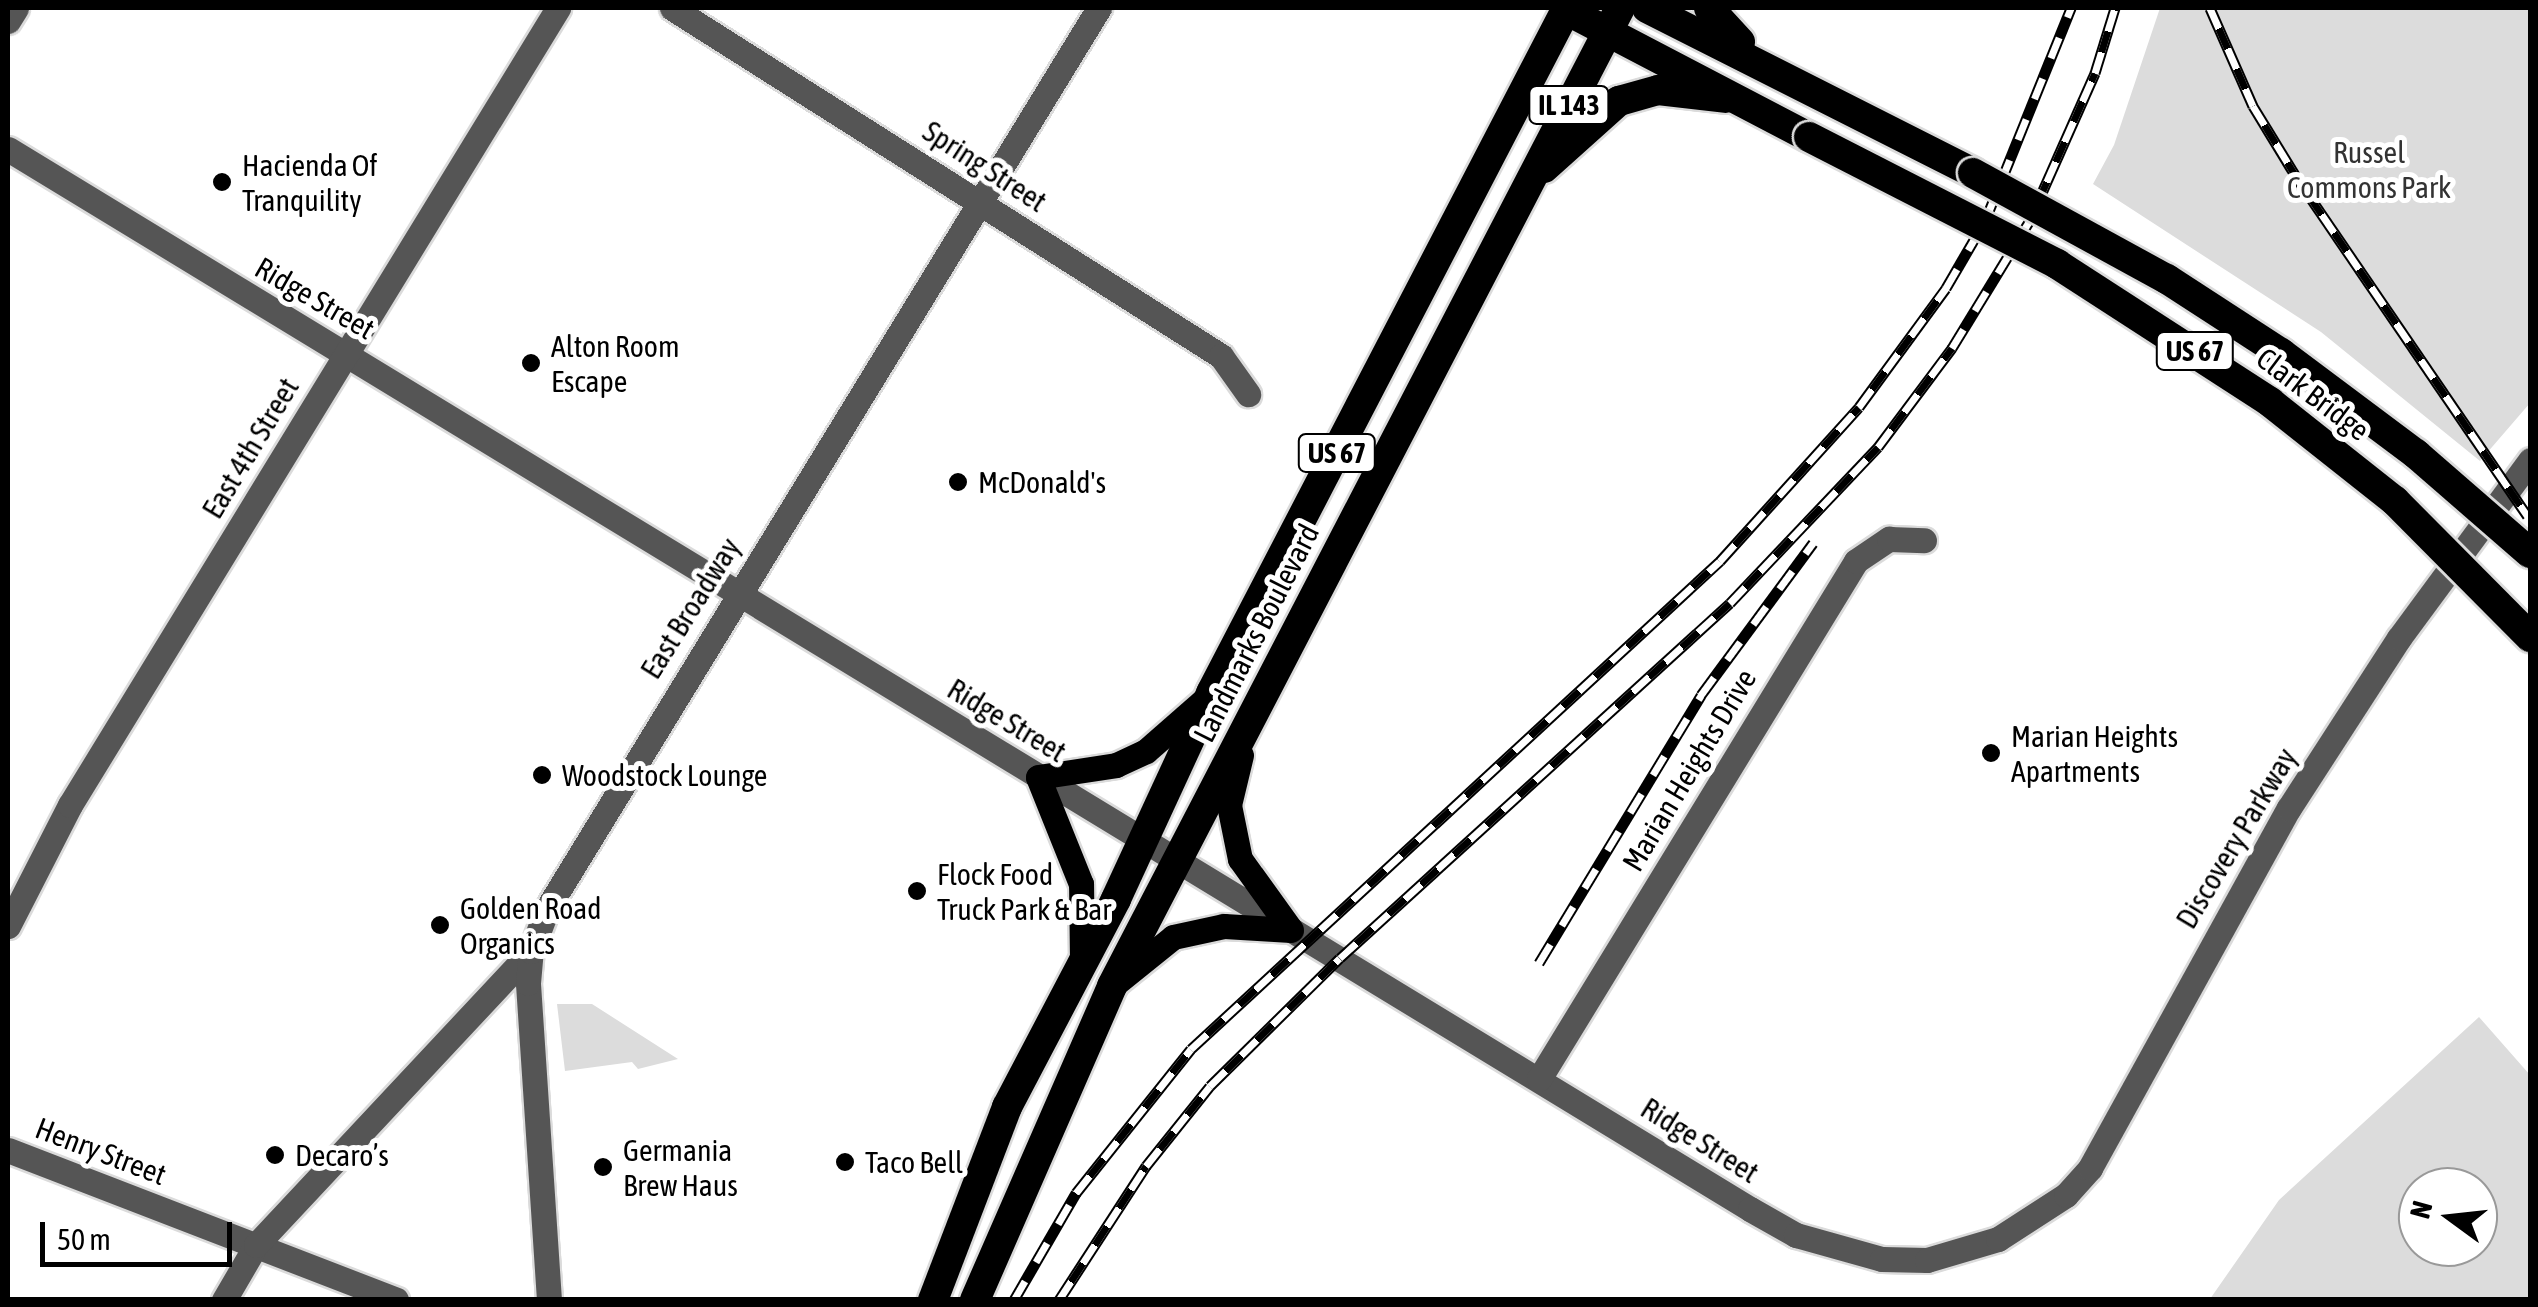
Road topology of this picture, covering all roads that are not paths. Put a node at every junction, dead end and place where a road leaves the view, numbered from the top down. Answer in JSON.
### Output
{"nodes":[{"id":1,"x":16,"y":8,"type":"edge"},
{"id":2,"x":558,"y":8,"type":"edge"},
{"id":3,"x":672,"y":8,"type":"edge"},
{"id":4,"x":1098,"y":8,"type":"edge"},
{"id":5,"x":1567,"y":8,"type":"edge"},
{"id":6,"x":1648,"y":8,"type":"edge"},
{"id":7,"x":1709,"y":8,"type":"edge"},
{"id":8,"x":1614,"y":19,"type":"edge"},
{"id":9,"x":8,"y":21,"type":"edge"},
{"id":10,"x":1760,"y":62,"type":"junction"},
{"id":11,"x":1749,"y":101,"type":"junction"},
{"id":12,"x":8,"y":149,"type":"edge"},
{"id":13,"x":1531,"y":180,"type":"junction"},
{"id":14,"x":980,"y":202,"type":"junction"},
{"id":15,"x":346,"y":353,"type":"junction"},
{"id":16,"x":1248,"y":394,"type":"dead end"},
{"id":17,"x":2530,"y":460,"type":"edge"},
{"id":18,"x":1924,"y":540,"type":"dead end"},
{"id":19,"x":2530,"y":552,"type":"edge"},
{"id":20,"x":738,"y":593,"type":"junction"},
{"id":21,"x":2530,"y":636,"type":"edge"},
{"id":22,"x":1211,"y":692,"type":"junction"},
{"id":23,"x":1251,"y":714,"type":"junction"},
{"id":24,"x":1038,"y":777,"type":"junction"},
{"id":25,"x":1142,"y":840,"type":"junction"},
{"id":26,"x":1181,"y":862,"type":"junction"},
{"id":27,"x":8,"y":926,"type":"edge"},
{"id":28,"x":1291,"y":930,"type":"junction"},
{"id":29,"x":530,"y":951,"type":"junction"},
{"id":30,"x":1082,"y":966,"type":"junction"},
{"id":31,"x":1112,"y":986,"type":"junction"},
{"id":32,"x":1539,"y":1079,"type":"junction"},
{"id":33,"x":8,"y":1150,"type":"edge"},
{"id":34,"x":1998,"y":1240,"type":"joint"},
{"id":35,"x":256,"y":1244,"type":"junction"},
{"id":36,"x":224,"y":1300,"type":"edge"},
{"id":37,"x":396,"y":1300,"type":"edge"},
{"id":38,"x":549,"y":1300,"type":"edge"},
{"id":39,"x":933,"y":1300,"type":"edge"},
{"id":40,"x":976,"y":1300,"type":"edge"}],
"edges":[{"from":1,"to":9,"type":"street"},
{"from":2,"to":15,"type":"street","name":"East 4th Street"},
{"from":3,"to":14,"type":"street","name":"Spring Street"},
{"from":4,"to":14,"type":"street","name":"East Broadway"},
{"from":5,"to":8,"type":"highway"},
{"from":5,"to":22,"type":"highway","name":"Landmarks Boulevard","number":"US 67"},
{"from":6,"to":10,"type":"highway","number":"US 67"},
{"from":7,"to":10,"type":"highway"},
{"from":8,"to":11,"type":"highway"},
{"from":8,"to":13,"type":"highway","name":"Landmarks Boulevard","number":"IL 143"},
{"from":10,"to":19,"type":"highway","name":"Clark Bridge","number":"US 67","bridge":true},
{"from":11,"to":13,"type":"highway","number":"US 67"},
{"from":11,"to":21,"type":"highway","name":"Clark Bridge","number":"US 67","bridge":true},
{"from":12,"to":15,"type":"street","name":"Ridge Street"},
{"from":13,"to":23,"type":"highway","name":"Landmarks Boulevard","number":"US 67"},
{"from":14,"to":16,"type":"street","name":"Spring Street"},
{"from":14,"to":20,"type":"street","name":"East Broadway"},
{"from":15,"to":20,"type":"street","name":"Ridge Street"},
{"from":15,"to":27,"type":"street","name":"East 4th Street"},
{"from":17,"to":34,"type":"street","name":"Discovery Parkway"},
{"from":18,"to":32,"type":"street","name":"Marian Heights Drive"},
{"from":20,"to":24,"type":"street","name":"Ridge Street"},
{"from":20,"to":29,"type":"street","name":"East Broadway"},
{"from":22,"to":24,"type":"main road"},
{"from":22,"to":25,"type":"highway","name":"Landmarks Boulevard","number":"US 67"},
{"from":23,"to":26,"type":"highway","name":"Landmarks Boulevard","number":"US 67"},
{"from":23,"to":28,"type":"main road"},
{"from":24,"to":25,"type":"street","name":"Ridge Street"},
{"from":24,"to":30,"type":"main road"},
{"from":25,"to":26,"type":"street","name":"Ridge Street"},
{"from":25,"to":30,"type":"highway","name":"Landmarks Boulevard","number":"US 67"},
{"from":26,"to":28,"type":"street","name":"Ridge Street"},
{"from":26,"to":31,"type":"highway","name":"Landmarks Boulevard","number":"US 67"},
{"from":28,"to":31,"type":"main road"},
{"from":28,"to":32,"type":"street","name":"Ridge Street"},
{"from":29,"to":35,"type":"street"},
{"from":29,"to":38,"type":"street","name":"East Broadway"},
{"from":30,"to":39,"type":"highway","name":"Landmarks Boulevard","number":"US 67"},
{"from":31,"to":40,"type":"highway","name":"Landmarks Boulevard","number":"US 67"},
{"from":32,"to":34,"type":"street","name":"Ridge Street"},
{"from":33,"to":35,"type":"street","name":"Henry Street"},
{"from":35,"to":36,"type":"street"},
{"from":35,"to":37,"type":"street","name":"Henry Street"}]}
